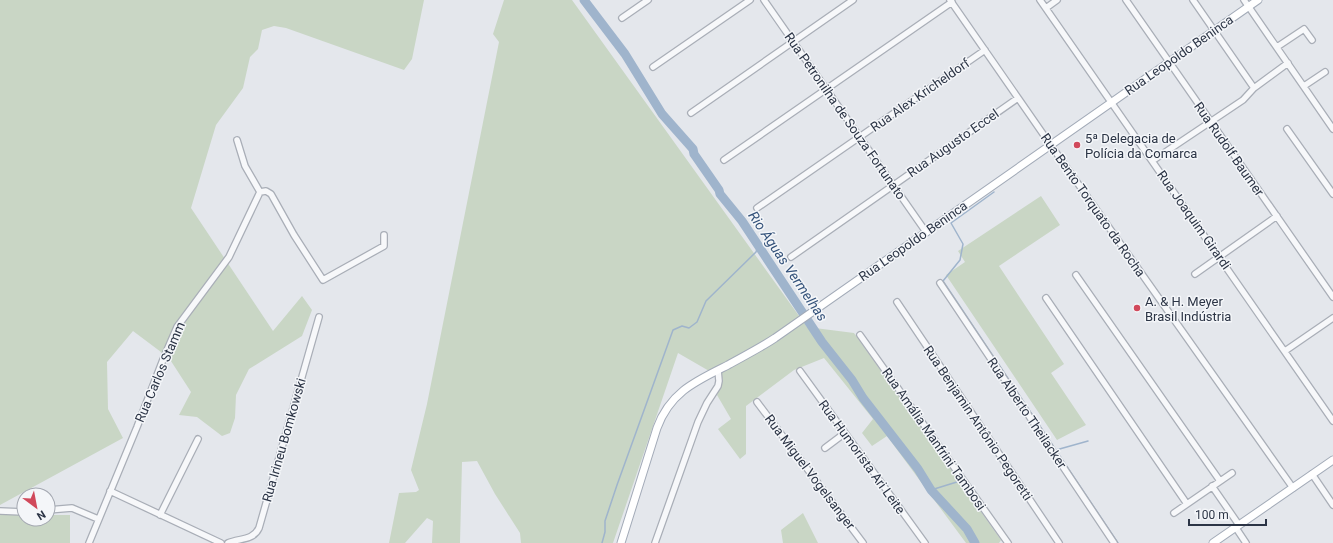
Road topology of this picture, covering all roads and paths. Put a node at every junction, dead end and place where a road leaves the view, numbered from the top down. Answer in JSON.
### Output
{"nodes":[{"id":1,"x":648,"y":0,"type":"edge"},
{"id":2,"x":750,"y":0,"type":"edge"},
{"id":3,"x":764,"y":0,"type":"edge"},
{"id":4,"x":853,"y":0,"type":"edge"},
{"id":5,"x":1040,"y":0,"type":"edge"},
{"id":6,"x":1057,"y":0,"type":"edge"},
{"id":7,"x":1126,"y":0,"type":"edge"},
{"id":8,"x":1194,"y":0,"type":"edge"},
{"id":9,"x":1244,"y":0,"type":"edge"},
{"id":10,"x":1258,"y":0,"type":"edge"},
{"id":11,"x":951,"y":1,"type":"edge"},
{"id":12,"x":1248,"y":7,"type":"junction"},
{"id":13,"x":1046,"y":8,"type":"junction"},
{"id":14,"x":622,"y":18,"type":"dead end"},
{"id":15,"x":1215,"y":30,"type":"junction"},
{"id":16,"x":1312,"y":40,"type":"dead end"},
{"id":17,"x":793,"y":42,"type":"junction"},
{"id":18,"x":1277,"y":47,"type":"junction"},
{"id":19,"x":985,"y":50,"type":"junction"},
{"id":20,"x":1169,"y":62,"type":"junction"},
{"id":21,"x":1288,"y":63,"type":"junction"},
{"id":22,"x":653,"y":67,"type":"dead end"},
{"id":23,"x":1325,"y":72,"type":"dead end"},
{"id":24,"x":1304,"y":86,"type":"junction"},
{"id":25,"x":1254,"y":88,"type":"junction"},
{"id":26,"x":826,"y":89,"type":"junction"},
{"id":27,"x":1018,"y":98,"type":"junction"},
{"id":28,"x":1112,"y":102,"type":"junction"},
{"id":29,"x":690,"y":113,"type":"dead end"},
{"id":30,"x":1331,"y":121,"type":"edge"},
{"id":31,"x":1211,"y":122,"type":"junction"},
{"id":32,"x":1287,"y":129,"type":"dead end"},
{"id":33,"x":1333,"y":129,"type":"edge"},
{"id":34,"x":860,"y":137,"type":"junction"},
{"id":35,"x":237,"y":140,"type":"dead end"},
{"id":36,"x":1050,"y":144,"type":"junction"},
{"id":37,"x":724,"y":160,"type":"dead end"},
{"id":38,"x":1152,"y":161,"type":"junction"},
{"id":39,"x":893,"y":185,"type":"junction"},
{"id":40,"x":260,"y":192,"type":"junction"},
{"id":41,"x":1333,"y":194,"type":"edge"},
{"id":42,"x":758,"y":208,"type":"dead end"},
{"id":43,"x":1276,"y":216,"type":"junction"},
{"id":44,"x":926,"y":232,"type":"junction"},
{"id":45,"x":384,"y":235,"type":"dead end"},
{"id":46,"x":791,"y":257,"type":"dead end"},
{"id":47,"x":1219,"y":257,"type":"junction"},
{"id":48,"x":1195,"y":274,"type":"dead end"},
{"id":49,"x":1076,"y":275,"type":"dead end"},
{"id":50,"x":940,"y":283,"type":"dead end"},
{"id":51,"x":1333,"y":297,"type":"edge"},
{"id":52,"x":1046,"y":298,"type":"dead end"},
{"id":53,"x":897,"y":302,"type":"dead end"},
{"id":54,"x":319,"y":317,"type":"dead end"},
{"id":55,"x":1333,"y":318,"type":"edge"},
{"id":56,"x":860,"y":335,"type":"dead end"},
{"id":57,"x":1285,"y":351,"type":"junction"},
{"id":58,"x":718,"y":370,"type":"junction"},
{"id":59,"x":800,"y":371,"type":"dead end"},
{"id":60,"x":757,"y":402,"type":"dead end"},
{"id":61,"x":1333,"y":421,"type":"edge"},
{"id":62,"x":845,"y":433,"type":"junction"},
{"id":63,"x":198,"y":440,"type":"dead end"},
{"id":64,"x":825,"y":448,"type":"dead end"},
{"id":65,"x":1333,"y":460,"type":"edge"},
{"id":66,"x":1232,"y":473,"type":"dead end"},
{"id":67,"x":1312,"y":474,"type":"junction"},
{"id":68,"x":1220,"y":482,"type":"junction"},
{"id":69,"x":1212,"y":486,"type":"junction"},
{"id":70,"x":1293,"y":488,"type":"junction"},
{"id":71,"x":110,"y":491,"type":"junction"},
{"id":72,"x":1188,"y":504,"type":"junction"},
{"id":73,"x":1333,"y":505,"type":"edge"},
{"id":74,"x":56,"y":509,"type":"edge"},
{"id":75,"x":0,"y":512,"type":"edge"},
{"id":76,"x":16,"y":512,"type":"edge"},
{"id":77,"x":1174,"y":513,"type":"dead end"},
{"id":78,"x":160,"y":515,"type":"junction"},
{"id":79,"x":98,"y":519,"type":"junction"},
{"id":80,"x":1238,"y":526,"type":"junction"},
{"id":81,"x":88,"y":543,"type":"edge"},
{"id":82,"x":221,"y":543,"type":"edge"},
{"id":83,"x":228,"y":543,"type":"edge"},
{"id":84,"x":622,"y":543,"type":"edge"},
{"id":85,"x":655,"y":543,"type":"edge"},
{"id":86,"x":863,"y":543,"type":"edge"},
{"id":87,"x":925,"y":543,"type":"edge"},
{"id":88,"x":1008,"y":543,"type":"edge"},
{"id":89,"x":1059,"y":543,"type":"edge"},
{"id":90,"x":1114,"y":543,"type":"edge"},
{"id":91,"x":1213,"y":543,"type":"edge"},
{"id":92,"x":1246,"y":543,"type":"edge"}],
"edges":[{"from":1,"to":14,"type":"street"},
{"from":2,"to":22,"type":"street"},
{"from":3,"to":17,"type":"street","name":"Rua Petronilha de Souza Fortunato"},
{"from":4,"to":17,"type":"street"},
{"from":5,"to":13,"type":"street","name":"Rua Joaquim Girardi"},
{"from":6,"to":13,"type":"street"},
{"from":7,"to":20,"type":"street","name":"Rua Rudolf Baumer"},
{"from":8,"to":15,"type":"street"},
{"from":9,"to":12,"type":"street"},
{"from":10,"to":12,"type":"main road","name":"Rua Leopoldo Beninca"},
{"from":11,"to":19,"type":"street","name":"Rua Bento Torquato da Rocha"},
{"from":11,"to":26,"type":"street"},
{"from":12,"to":15,"type":"main road","name":"Rua Leopoldo Beninca"},
{"from":12,"to":18,"type":"street"},
{"from":13,"to":28,"type":"street","name":"Rua Joaquim Girardi"},
{"from":15,"to":20,"type":"main road","name":"Rua Leopoldo Beninca"},
{"from":15,"to":25,"type":"street"},
{"from":16,"to":18,"type":"street"},
{"from":17,"to":26,"type":"street","name":"Rua Petronilha de Souza Fortunato"},
{"from":17,"to":29,"type":"street"},
{"from":18,"to":21,"type":"street"},
{"from":19,"to":27,"type":"street","name":"Rua Bento Torquato da Rocha"},
{"from":19,"to":34,"type":"street","name":"Rua Alex Kricheldorf"},
{"from":20,"to":28,"type":"main road","name":"Rua Leopoldo Beninca"},
{"from":20,"to":31,"type":"street","name":"Rua Rudolf Baumer"},
{"from":21,"to":24,"type":"street"},
{"from":21,"to":25,"type":"street"},
{"from":23,"to":24,"type":"street"},
{"from":24,"to":30,"type":"street"},
{"from":25,"to":31,"type":"street"},
{"from":26,"to":34,"type":"street","name":"Rua Petronilha de Souza Fortunato"},
{"from":26,"to":37,"type":"street"},
{"from":27,"to":36,"type":"street","name":"Rua Bento Torquato da Rocha"},
{"from":27,"to":39,"type":"street","name":"Rua Augusto Eccel"},
{"from":28,"to":36,"type":"main road","name":"Rua Leopoldo Beninca"},
{"from":28,"to":38,"type":"street","name":"Rua Joaquim Girardi"},
{"from":30,"to":33,"type":"street"},
{"from":31,"to":38,"type":"street"},
{"from":31,"to":43,"type":"street","name":"Rua Rudolf Baumer"},
{"from":32,"to":41,"type":"street"},
{"from":34,"to":39,"type":"street","name":"Rua Petronilha de Souza Fortunato"},
{"from":34,"to":42,"type":"street","name":"Rua Alex Kricheldorf"},
{"from":35,"to":40,"type":"street"},
{"from":36,"to":44,"type":"main road","name":"Rua Leopoldo Beninca"},
{"from":36,"to":70,"type":"street","name":"Rua Bento Torquato da Rocha"},
{"from":38,"to":47,"type":"street","name":"Rua Joaquim Girardi"},
{"from":39,"to":44,"type":"street","name":"Rua Petronilha de Souza Fortunato"},
{"from":39,"to":46,"type":"street","name":"Rua Augusto Eccel"},
{"from":40,"to":45,"type":"street"},
{"from":40,"to":71,"type":"street","name":"Rua Carlos Stamm"},
{"from":43,"to":47,"type":"street"},
{"from":43,"to":51,"type":"street","name":"Rua Rudolf Baumer"},
{"from":44,"to":58,"type":"main road","name":"Rua Leopoldo Beninca"},
{"from":47,"to":48,"type":"street"},
{"from":47,"to":57,"type":"street","name":"Rua Joaquim Girardi"},
{"from":49,"to":68,"type":"street"},
{"from":50,"to":90,"type":"street","name":"Rua Alberto Theilacker"},
{"from":52,"to":72,"type":"street"},
{"from":53,"to":89,"type":"street","name":"Rua Benjamin Antônio Pegoretti"},
{"from":54,"to":83,"type":"street","name":"Rua Irineu Bomkowski"},
{"from":55,"to":57,"type":"street"},
{"from":56,"to":88,"type":"street","name":"Rua Amália Manfrini Tambosi"},
{"from":57,"to":61,"type":"street","name":"Rua Joaquim Girardi"},
{"from":58,"to":84,"type":"main road","name":"Rua Leopoldo Beninca"},
{"from":58,"to":85,"type":"street"},
{"from":59,"to":62,"type":"street","name":"Rua Humorista Ari Leite"},
{"from":60,"to":86,"type":"street","name":"Rua Miguel Vogelsanger"},
{"from":62,"to":64,"type":"street"},
{"from":62,"to":87,"type":"street","name":"Rua Humorista Ari Leite"},
{"from":63,"to":78,"type":"street"},
{"from":65,"to":67,"type":"main road"},
{"from":66,"to":68,"type":"street"},
{"from":67,"to":70,"type":"main road"},
{"from":67,"to":73,"type":"street"},
{"from":68,"to":69,"type":"street"},
{"from":69,"to":72,"type":"street"},
{"from":69,"to":80,"type":"street"},
{"from":70,"to":80,"type":"main road"},
{"from":71,"to":78,"type":"street"},
{"from":71,"to":79,"type":"street","name":"Rua Carlos Stamm"},
{"from":72,"to":77,"type":"street"},
{"from":74,"to":79,"type":"street"},
{"from":75,"to":76,"type":"street"},
{"from":78,"to":82,"type":"street"},
{"from":79,"to":81,"type":"street","name":"Rua Carlos Stamm"},
{"from":80,"to":91,"type":"main road"},
{"from":80,"to":92,"type":"street"}]}
